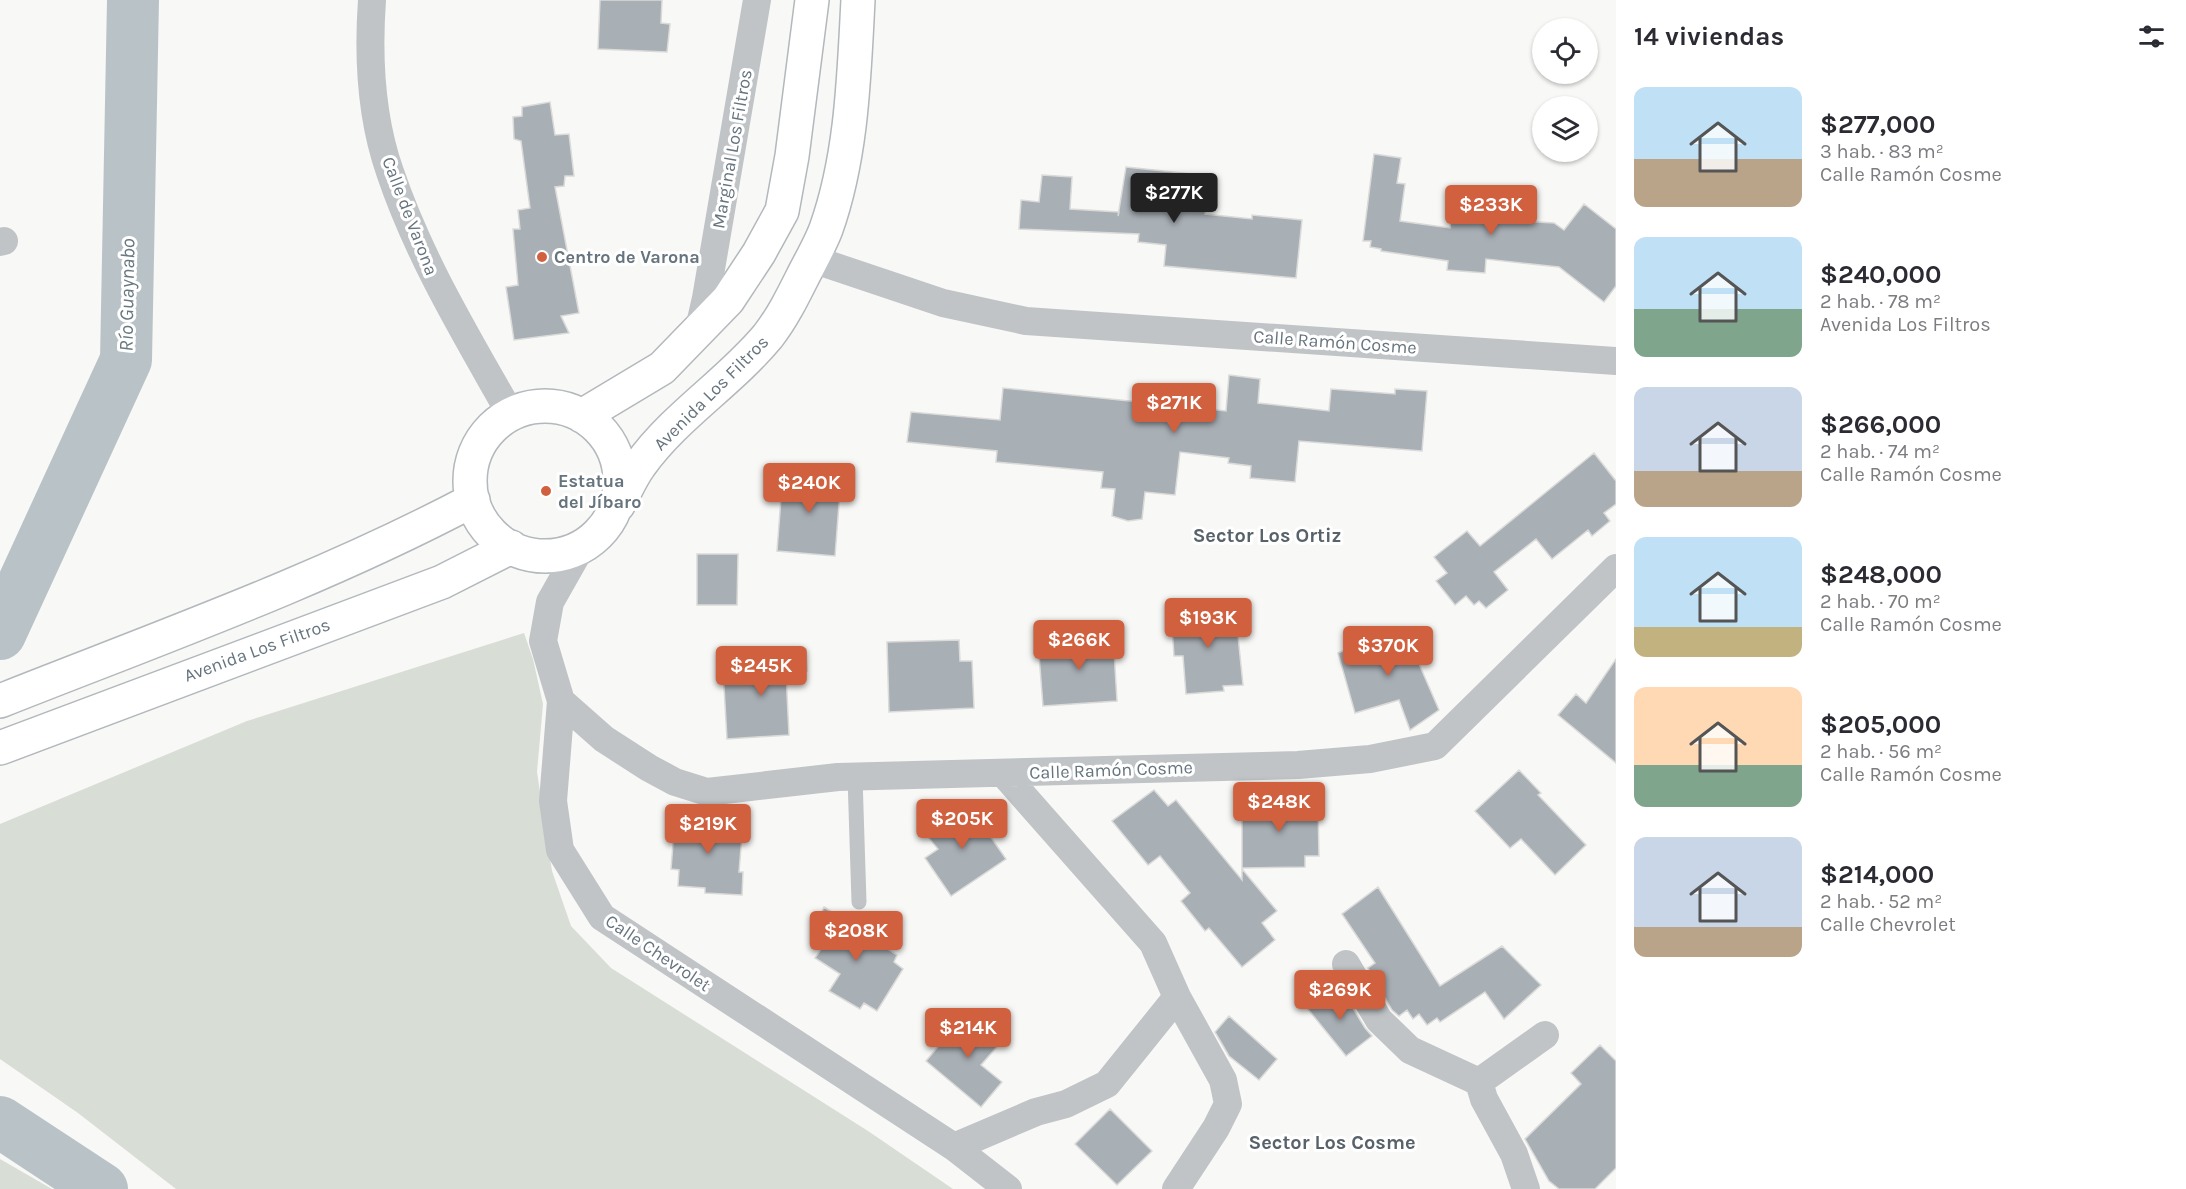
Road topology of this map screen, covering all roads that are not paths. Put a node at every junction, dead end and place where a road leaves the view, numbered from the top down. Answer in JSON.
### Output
{"nodes":[{"id":1,"x":372,"y":0,"type":"edge"},
{"id":2,"x":758,"y":0,"type":"edge"},
{"id":3,"x":813,"y":0,"type":"edge"},
{"id":4,"x":858,"y":0,"type":"edge"},
{"id":5,"x":812,"y":259,"type":"junction"},
{"id":6,"x":698,"y":333,"type":"junction"},
{"id":7,"x":1616,"y":361,"type":"edge"},
{"id":8,"x":510,"y":413,"type":"junction"},
{"id":9,"x":582,"y":416,"type":"junction"},
{"id":10,"x":473,"y":500,"type":"junction"},
{"id":11,"x":618,"y":505,"type":"junction"},
{"id":12,"x":511,"y":547,"type":"junction"},
{"id":13,"x":580,"y":549,"type":"junction"},
{"id":14,"x":1616,"y":568,"type":"edge"},
{"id":15,"x":0,"y":701,"type":"edge"},
{"id":16,"x":561,"y":701,"type":"junction"},
{"id":17,"x":0,"y":748,"type":"edge"},
{"id":18,"x":1004,"y":773,"type":"junction"},
{"id":19,"x":855,"y":777,"type":"junction"},
{"id":20,"x":859,"y":902,"type":"dead end"},
{"id":21,"x":1346,"y":964,"type":"dead end"},
{"id":22,"x":1177,"y":997,"type":"junction"},
{"id":23,"x":1545,"y":1035,"type":"dead end"},
{"id":24,"x":1479,"y":1082,"type":"junction"},
{"id":25,"x":954,"y":1147,"type":"junction"},
{"id":26,"x":1008,"y":1189,"type":"edge"},
{"id":27,"x":1176,"y":1189,"type":"edge"},
{"id":28,"x":1526,"y":1189,"type":"edge"}],
"edges":[{"from":1,"to":8,"type":"street","name":"Calle de Varona"},
{"from":2,"to":6,"type":"street","name":"Marginal Los Filtros"},
{"from":3,"to":6,"type":"main road"},
{"from":4,"to":5,"type":"main road","name":"Avenida Los Filtros"},
{"from":5,"to":7,"type":"street","name":"Calle Ramón Cosme"},
{"from":5,"to":11,"type":"main road","name":"Avenida Los Filtros"},
{"from":6,"to":9,"type":"main road"},
{"from":8,"to":9,"type":"main road"},
{"from":8,"to":10,"type":"main road"},
{"from":9,"to":11,"type":"main road"},
{"from":10,"to":12,"type":"main road"},
{"from":10,"to":15,"type":"main road"},
{"from":11,"to":13,"type":"main road"},
{"from":12,"to":13,"type":"main road"},
{"from":12,"to":17,"type":"main road","name":"Avenida Los Filtros"},
{"from":13,"to":16,"type":"street","name":"Calle Chevrolet"},
{"from":14,"to":18,"type":"street","name":"Calle Ramón Cosme"},
{"from":16,"to":19,"type":"street","name":"Calle Ramón Cosme"},
{"from":16,"to":25,"type":"street","name":"Calle Chevrolet"},
{"from":18,"to":19,"type":"street","name":"Calle Ramón Cosme"},
{"from":18,"to":22,"type":"street"},
{"from":19,"to":20,"type":"lane"},
{"from":21,"to":24,"type":"street"},
{"from":22,"to":25,"type":"street"},
{"from":22,"to":27,"type":"street"},
{"from":23,"to":24,"type":"street"},
{"from":24,"to":28,"type":"street"},
{"from":25,"to":26,"type":"street","name":"Calle Chevrolet"}]}
